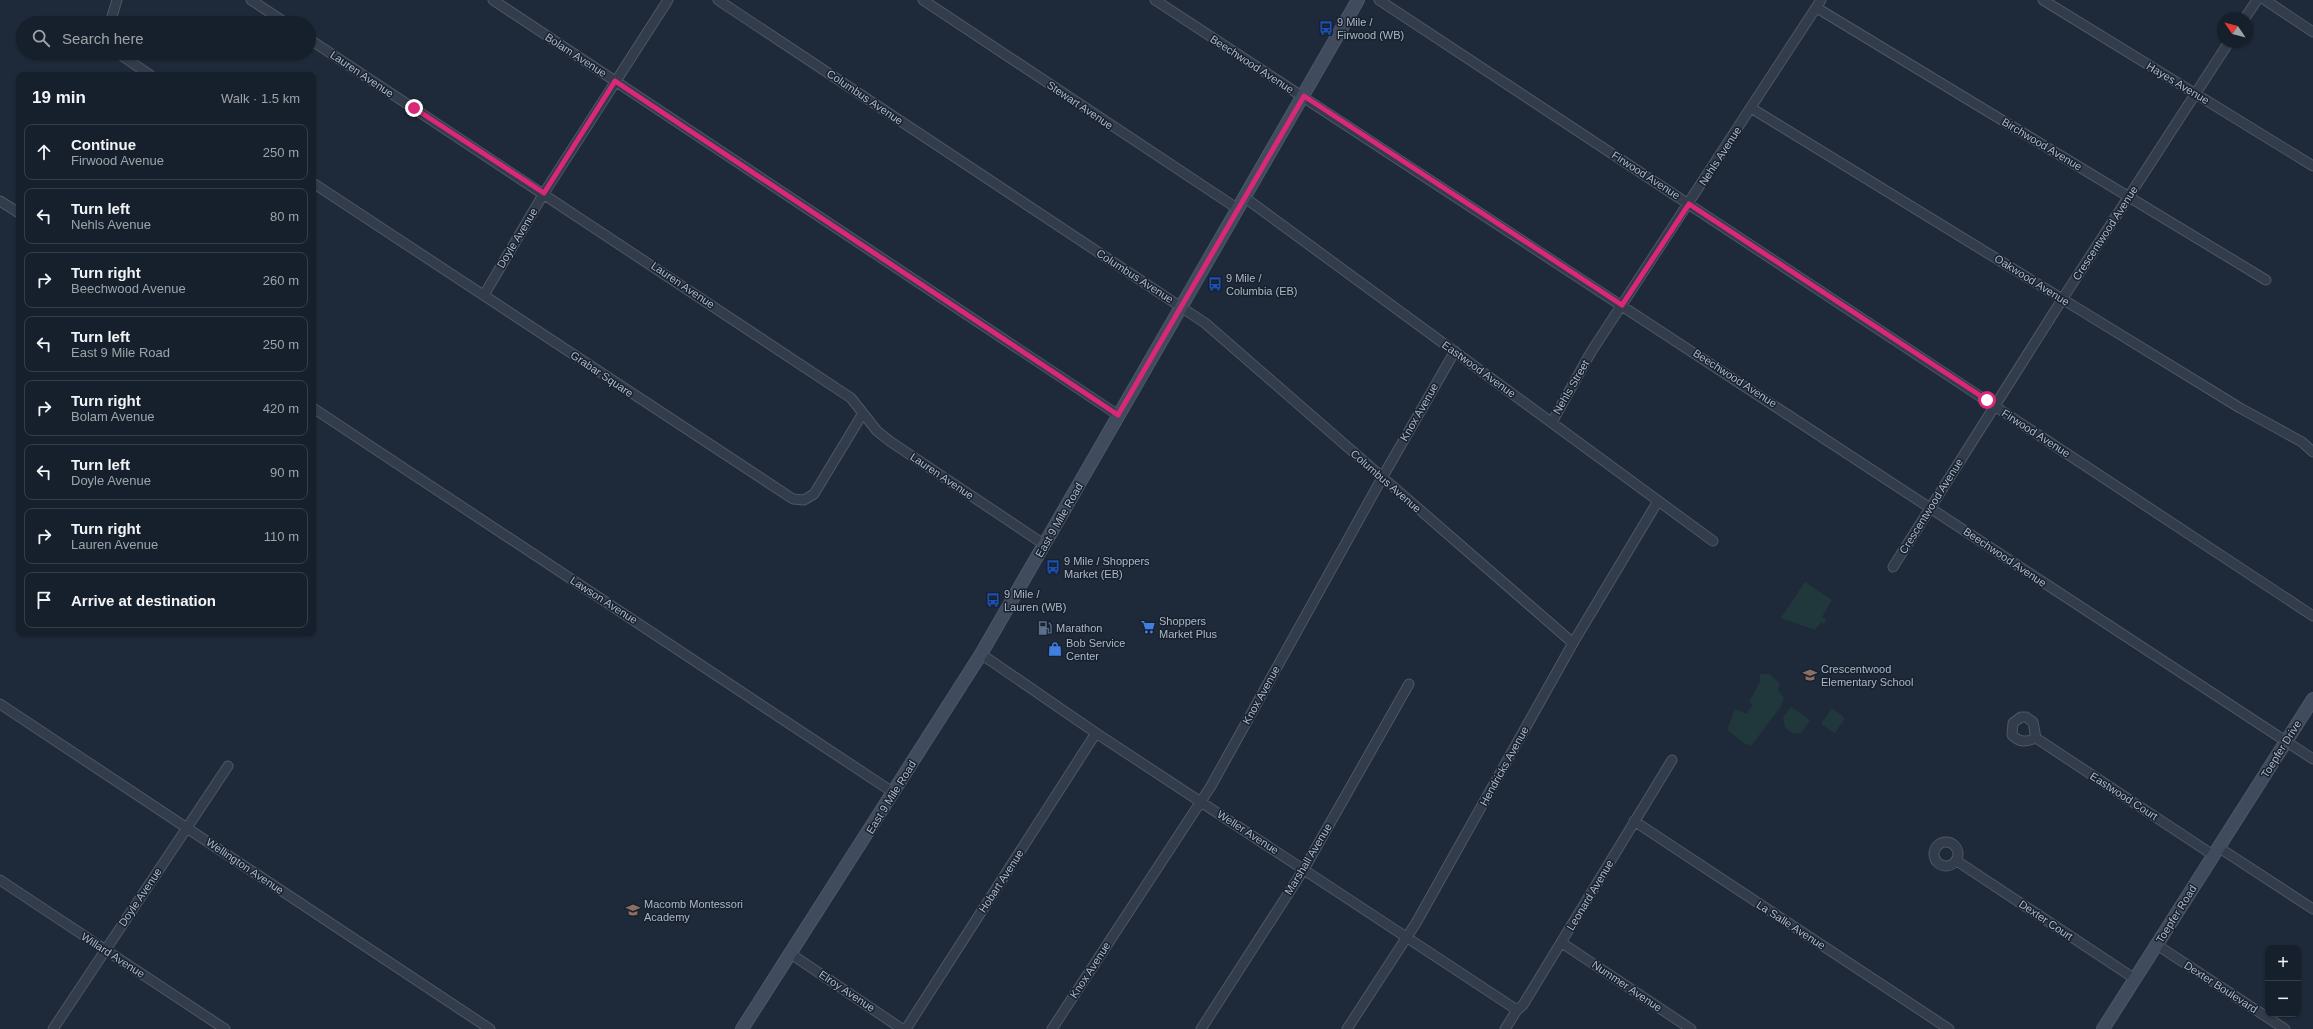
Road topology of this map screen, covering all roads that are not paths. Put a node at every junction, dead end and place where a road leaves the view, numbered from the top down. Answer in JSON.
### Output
{"nodes":[{"id":1,"x":117,"y":0,"type":"edge"},
{"id":2,"x":251,"y":0,"type":"edge"},
{"id":3,"x":493,"y":0,"type":"edge"},
{"id":4,"x":668,"y":0,"type":"edge"},
{"id":5,"x":718,"y":0,"type":"edge"},
{"id":6,"x":923,"y":0,"type":"edge"},
{"id":7,"x":1155,"y":0,"type":"edge"},
{"id":8,"x":1358,"y":0,"type":"edge"},
{"id":9,"x":1379,"y":0,"type":"edge"},
{"id":10,"x":2043,"y":0,"type":"edge"},
{"id":11,"x":2257,"y":0,"type":"edge"},
{"id":12,"x":2265,"y":0,"type":"edge"},
{"id":13,"x":1819,"y":4,"type":"edge"},
{"id":14,"x":2249,"y":12,"type":"edge"},
{"id":15,"x":112,"y":16,"type":"edge"},
{"id":16,"x":275,"y":16,"type":"edge"},
{"id":17,"x":2313,"y":32,"type":"edge"},
{"id":18,"x":316,"y":43,"type":"edge"},
{"id":19,"x":2225,"y":48,"type":"edge"},
{"id":20,"x":128,"y":60,"type":"edge"},
{"id":21,"x":146,"y":72,"type":"edge"},
{"id":22,"x":615,"y":81,"type":"junction"},
{"id":23,"x":2195,"y":93,"type":"junction"},
{"id":24,"x":1304,"y":96,"type":"junction"},
{"id":25,"x":1751,"y":108,"type":"junction"},
{"id":26,"x":2313,"y":166,"type":"edge"},
{"id":27,"x":316,"y":185,"type":"edge"},
{"id":28,"x":544,"y":193,"type":"junction"},
{"id":29,"x":2130,"y":197,"type":"junction"},
{"id":30,"x":1244,"y":198,"type":"junction"},
{"id":31,"x":0,"y":201,"type":"edge"},
{"id":32,"x":1689,"y":204,"type":"junction"},
{"id":33,"x":1238,"y":209,"type":"junction"},
{"id":34,"x":16,"y":211,"type":"edge"},
{"id":35,"x":2266,"y":280,"type":"dead end"},
{"id":36,"x":484,"y":295,"type":"junction"},
{"id":37,"x":2062,"y":298,"type":"junction"},
{"id":38,"x":1622,"y":305,"type":"junction"},
{"id":39,"x":1182,"y":307,"type":"junction"},
{"id":40,"x":1454,"y":351,"type":"junction"},
{"id":41,"x":1592,"y":352,"type":"joint"},
{"id":42,"x":1995,"y":406,"type":"junction"},
{"id":43,"x":316,"y":410,"type":"edge"},
{"id":44,"x":863,"y":413,"type":"junction"},
{"id":45,"x":1118,"y":415,"type":"junction"},
{"id":46,"x":1552,"y":422,"type":"junction"},
{"id":47,"x":2313,"y":452,"type":"edge"},
{"id":48,"x":1382,"y":478,"type":"junction"},
{"id":49,"x":1658,"y":501,"type":"junction"},
{"id":50,"x":1930,"y":506,"type":"junction"},
{"id":51,"x":1713,"y":541,"type":"dead end"},
{"id":52,"x":1045,"y":545,"type":"junction"},
{"id":53,"x":1893,"y":567,"type":"dead end"},
{"id":54,"x":2313,"y":616,"type":"edge"},
{"id":55,"x":1573,"y":643,"type":"junction"},
{"id":56,"x":981,"y":654,"type":"junction"},
{"id":57,"x":1409,"y":684,"type":"dead end"},
{"id":58,"x":2313,"y":699,"type":"edge"},
{"id":59,"x":0,"y":704,"type":"edge"},
{"id":60,"x":1096,"y":733,"type":"junction"},
{"id":61,"x":2036,"y":738,"type":"dead end"},
{"id":62,"x":2286,"y":742,"type":"junction"},
{"id":63,"x":2313,"y":759,"type":"edge"},
{"id":64,"x":1672,"y":760,"type":"dead end"},
{"id":65,"x":228,"y":766,"type":"dead end"},
{"id":66,"x":894,"y":793,"type":"junction"},
{"id":67,"x":2249,"y":800,"type":"joint"},
{"id":68,"x":1201,"y":801,"type":"junction"},
{"id":69,"x":1634,"y":821,"type":"junction"},
{"id":70,"x":187,"y":827,"type":"junction"},
{"id":71,"x":2216,"y":851,"type":"junction"},
{"id":72,"x":1957,"y":861,"type":"dead end"},
{"id":73,"x":1304,"y":869,"type":"junction"},
{"id":74,"x":0,"y":880,"type":"edge"},
{"id":75,"x":2313,"y":909,"type":"edge"},
{"id":76,"x":1406,"y":937,"type":"junction"},
{"id":77,"x":1562,"y":943,"type":"junction"},
{"id":78,"x":2157,"y":945,"type":"junction"},
{"id":79,"x":105,"y":950,"type":"junction"},
{"id":80,"x":791,"y":954,"type":"junction"},
{"id":81,"x":2135,"y":979,"type":"junction"},
{"id":82,"x":1517,"y":1010,"type":"junction"},
{"id":83,"x":53,"y":1029,"type":"edge"},
{"id":84,"x":225,"y":1029,"type":"edge"},
{"id":85,"x":490,"y":1029,"type":"edge"},
{"id":86,"x":742,"y":1029,"type":"edge"},
{"id":87,"x":902,"y":1029,"type":"edge"},
{"id":88,"x":906,"y":1029,"type":"edge"},
{"id":89,"x":1052,"y":1029,"type":"edge"},
{"id":90,"x":1201,"y":1029,"type":"edge"},
{"id":91,"x":1347,"y":1029,"type":"edge"},
{"id":92,"x":1505,"y":1029,"type":"edge"},
{"id":93,"x":1691,"y":1029,"type":"edge"},
{"id":94,"x":1949,"y":1029,"type":"edge"},
{"id":95,"x":2103,"y":1029,"type":"edge"},
{"id":96,"x":2285,"y":1029,"type":"edge"}],
"edges":[{"from":1,"to":15,"type":"street"},
{"from":2,"to":16,"type":"street"},
{"from":3,"to":22,"type":"street","name":"Bolam Avenue"},
{"from":4,"to":22,"type":"street","name":"Doyle Avenue"},
{"from":5,"to":39,"type":"street","name":"Columbus Avenue"},
{"from":6,"to":33,"type":"street","name":"Stewart Avenue"},
{"from":7,"to":24,"type":"street","name":"Beechwood Avenue"},
{"from":8,"to":24,"type":"main road","name":"East 9 Mile Road"},
{"from":9,"to":32,"type":"street","name":"Firwood Avenue"},
{"from":10,"to":23,"type":"street","name":"Hayes Avenue"},
{"from":11,"to":14,"type":"street"},
{"from":12,"to":17,"type":"street"},
{"from":13,"to":25,"type":"street","name":"Nehls Avenue"},
{"from":13,"to":29,"type":"street","name":"Birchwood Avenue"},
{"from":18,"to":28,"type":"street","name":"Lauren Avenue"},
{"from":19,"to":23,"type":"street","name":"Crescentwood Avenue"},
{"from":20,"to":21,"type":"street"},
{"from":22,"to":28,"type":"street","name":"Doyle Avenue"},
{"from":22,"to":45,"type":"street","name":"Bolam Avenue"},
{"from":23,"to":26,"type":"street","name":"Hayes Avenue"},
{"from":23,"to":29,"type":"street","name":"Crescentwood Avenue"},
{"from":24,"to":30,"type":"main road","name":"East 9 Mile Road"},
{"from":24,"to":38,"type":"street","name":"Beechwood Avenue"},
{"from":25,"to":32,"type":"street","name":"Nehls Avenue"},
{"from":25,"to":37,"type":"street","name":"Oakwood Avenue"},
{"from":27,"to":36,"type":"street","name":"Grabar Square"},
{"from":28,"to":36,"type":"street","name":"Doyle Avenue"},
{"from":28,"to":44,"type":"street","name":"Lauren Avenue"},
{"from":29,"to":35,"type":"street","name":"Birchwood Avenue"},
{"from":29,"to":37,"type":"street","name":"Crescentwood Avenue"},
{"from":30,"to":33,"type":"main road","name":"East 9 Mile Road"},
{"from":30,"to":40,"type":"street","name":"Eastwood Avenue"},
{"from":31,"to":34,"type":"street"},
{"from":32,"to":38,"type":"street","name":"Nehls Avenue"},
{"from":32,"to":42,"type":"street","name":"Firwood Avenue"},
{"from":33,"to":39,"type":"main road","name":"East 9 Mile Road"},
{"from":36,"to":44,"type":"street","name":"Grabar Square"},
{"from":37,"to":42,"type":"street","name":"Crescentwood Avenue"},
{"from":37,"to":47,"type":"street","name":"Oakwood Avenue"},
{"from":38,"to":41,"type":"street","name":"Nehls Avenue"},
{"from":38,"to":50,"type":"street","name":"Beechwood Avenue"},
{"from":39,"to":45,"type":"main road","name":"East 9 Mile Road"},
{"from":39,"to":48,"type":"street","name":"Columbus Avenue"},
{"from":40,"to":46,"type":"street","name":"Eastwood Avenue"},
{"from":40,"to":48,"type":"street","name":"Knox Avenue"},
{"from":41,"to":46,"type":"street","name":"Nehls Street"},
{"from":42,"to":50,"type":"street","name":"Crescentwood Avenue"},
{"from":42,"to":54,"type":"street","name":"Firwood Avenue"},
{"from":43,"to":66,"type":"street","name":"Lawson Avenue"},
{"from":44,"to":52,"type":"street","name":"Lauren Avenue"},
{"from":45,"to":52,"type":"main road","name":"East 9 Mile Road"},
{"from":46,"to":49,"type":"street","name":"Eastwood Avenue"},
{"from":48,"to":55,"type":"street","name":"Columbus Avenue"},
{"from":48,"to":68,"type":"street","name":"Knox Avenue"},
{"from":49,"to":51,"type":"street","name":"Eastwood Avenue"},
{"from":49,"to":55,"type":"street","name":"Hendricks Avenue"},
{"from":50,"to":53,"type":"street","name":"Crescentwood Avenue"},
{"from":50,"to":62,"type":"street","name":"Beechwood Avenue"},
{"from":52,"to":56,"type":"main road","name":"East 9 Mile Road"},
{"from":55,"to":76,"type":"street","name":"Hendricks Avenue"},
{"from":56,"to":60,"type":"street","name":"Weller Avenue"},
{"from":56,"to":66,"type":"main road","name":"East 9 Mile Road"},
{"from":57,"to":73,"type":"street","name":"Marshall Avenue"},
{"from":58,"to":62,"type":"main road","name":"Toepfer Drive"},
{"from":59,"to":70,"type":"street","name":"Wellington Avenue"},
{"from":60,"to":68,"type":"street","name":"Weller Avenue"},
{"from":60,"to":88,"type":"street","name":"Hobart Avenue"},
{"from":61,"to":71,"type":"street","name":"Eastwood Court"},
{"from":62,"to":63,"type":"street","name":"Beechwood Avenue"},
{"from":62,"to":67,"type":"main road","name":"Toepfer Drive"},
{"from":64,"to":69,"type":"street","name":"Leonard Avenue"},
{"from":65,"to":70,"type":"street","name":"Doyle Avenue"},
{"from":66,"to":80,"type":"main road","name":"East 9 Mile Road"},
{"from":67,"to":71,"type":"main road","name":"Toepfer Road"},
{"from":68,"to":73,"type":"street","name":"Weller Avenue"},
{"from":68,"to":89,"type":"street","name":"Knox Avenue"},
{"from":69,"to":77,"type":"street","name":"Leonard Avenue"},
{"from":69,"to":94,"type":"street","name":"La Salle Avenue"},
{"from":70,"to":79,"type":"street","name":"Doyle Avenue"},
{"from":70,"to":85,"type":"street","name":"Wellington Avenue"},
{"from":71,"to":75,"type":"street","name":"Eastwood Court"},
{"from":71,"to":78,"type":"main road","name":"Toepfer Road"},
{"from":72,"to":81,"type":"street","name":"Dexter Court"},
{"from":73,"to":76,"type":"street","name":"Weller Avenue"},
{"from":73,"to":90,"type":"street","name":"Marshall Avenue"},
{"from":74,"to":79,"type":"street","name":"Willard Avenue"},
{"from":76,"to":82,"type":"street","name":"Weller Avenue"},
{"from":76,"to":91,"type":"street","name":"Hendricks Avenue"},
{"from":77,"to":82,"type":"street","name":"Leonard Avenue"},
{"from":77,"to":93,"type":"street","name":"Nummer Avenue"},
{"from":78,"to":81,"type":"main road","name":"Toepfer Road"},
{"from":78,"to":96,"type":"street","name":"Dexter Boulevard"},
{"from":79,"to":83,"type":"street","name":"Doyle Avenue"},
{"from":79,"to":84,"type":"street","name":"Willard Avenue"},
{"from":80,"to":86,"type":"main road","name":"East 9 Mile Road"},
{"from":80,"to":87,"type":"street","name":"Elroy Avenue"},
{"from":81,"to":95,"type":"main road","name":"Toepfer Road"},
{"from":82,"to":92,"type":"street","name":"Leonard Avenue"}]}
